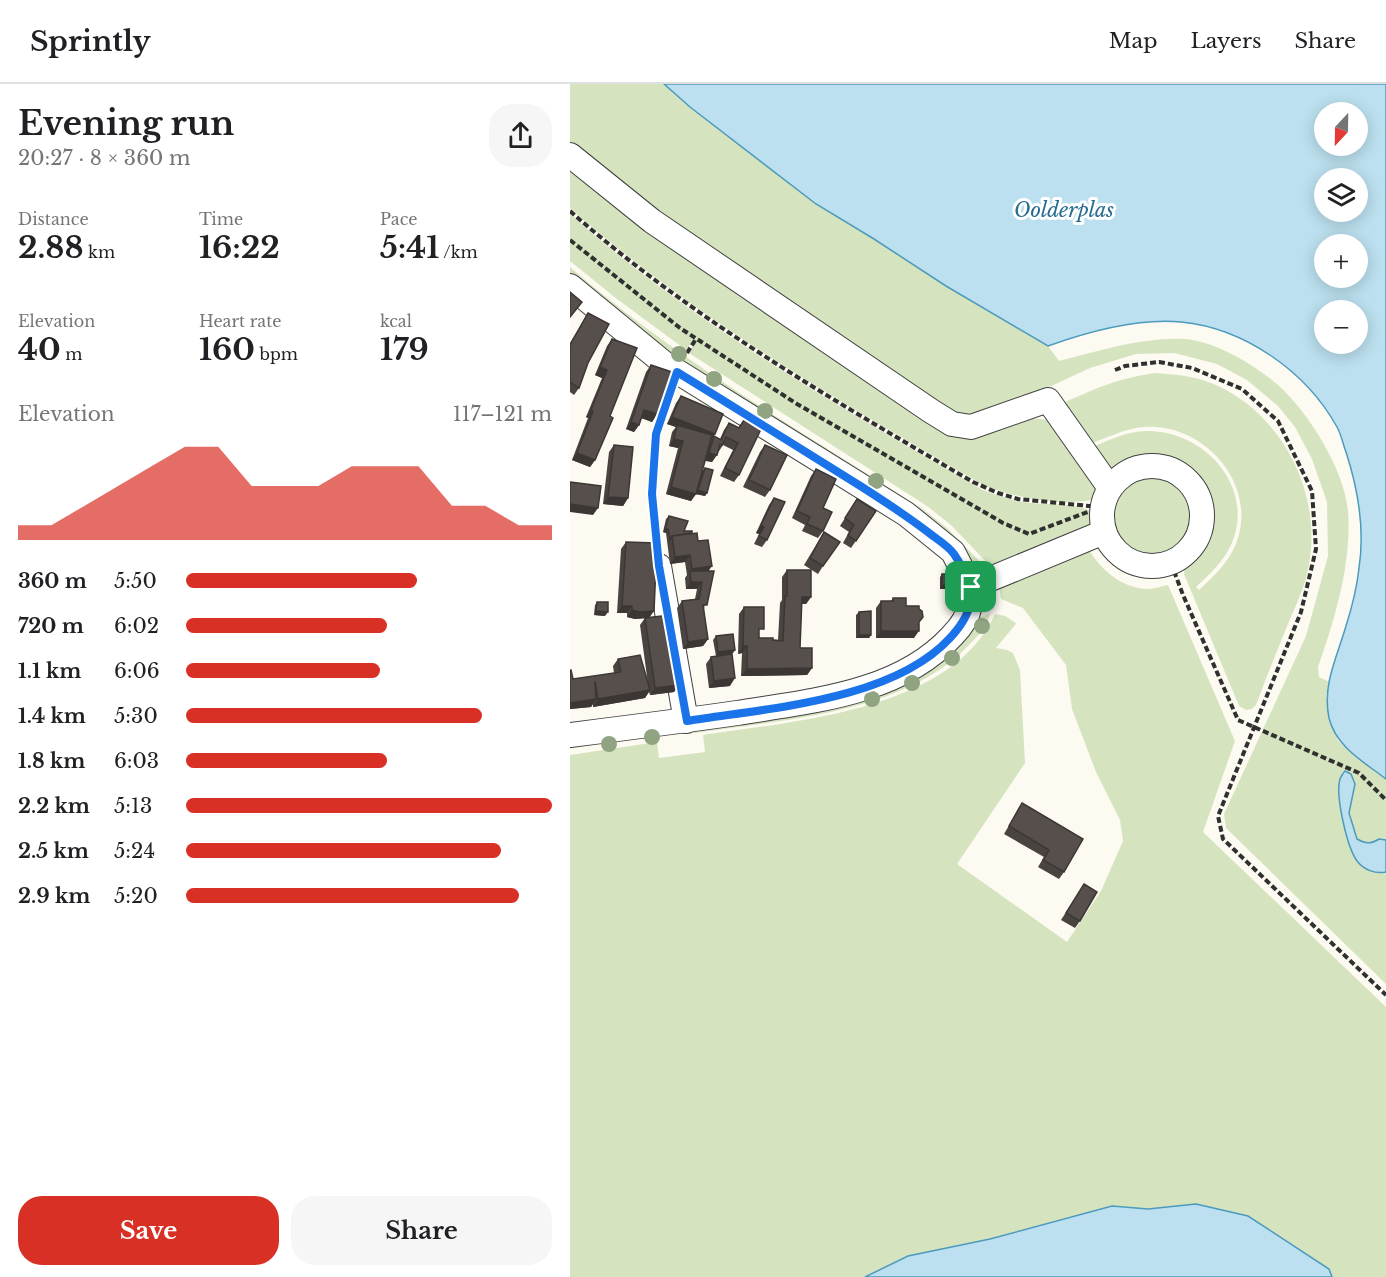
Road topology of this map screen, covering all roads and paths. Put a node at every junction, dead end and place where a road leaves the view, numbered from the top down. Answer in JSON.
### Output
{"nodes":[{"id":1,"x":570,"y":155,"type":"edge"},
{"id":2,"x":570,"y":211,"type":"edge"},
{"id":3,"x":570,"y":240,"type":"edge"},
{"id":4,"x":570,"y":286,"type":"edge"},
{"id":5,"x":696,"y":339,"type":"junction"},
{"id":6,"x":682,"y":363,"type":"junction"},
{"id":7,"x":1115,"y":370,"type":"dead end"},
{"id":8,"x":1106,"y":497,"type":"junction"},
{"id":9,"x":1104,"y":532,"type":"junction"},
{"id":10,"x":1171,"y":563,"type":"junction"},
{"id":11,"x":659,"y":566,"type":"joint"},
{"id":12,"x":971,"y":587,"type":"junction"},
{"id":13,"x":687,"y":721,"type":"junction"},
{"id":14,"x":1254,"y":727,"type":"junction"},
{"id":15,"x":570,"y":735,"type":"edge"},
{"id":16,"x":1386,"y":800,"type":"edge"},
{"id":17,"x":1386,"y":995,"type":"edge"}],
"edges":[{"from":1,"to":8,"type":"street"},
{"from":2,"to":8,"type":"path"},
{"from":3,"to":5,"type":"path"},
{"from":4,"to":6,"type":"street"},
{"from":5,"to":6,"type":"path"},
{"from":5,"to":8,"type":"path"},
{"from":6,"to":11,"type":"path"},
{"from":6,"to":12,"type":"street"},
{"from":7,"to":14,"type":"path"},
{"from":8,"to":9,"type":"street"},
{"from":8,"to":10,"type":"street"},
{"from":9,"to":10,"type":"street"},
{"from":9,"to":12,"type":"street"},
{"from":10,"to":14,"type":"path"},
{"from":11,"to":13,"type":"street"},
{"from":12,"to":13,"type":"street"},
{"from":13,"to":15,"type":"street"},
{"from":14,"to":16,"type":"path"},
{"from":14,"to":17,"type":"path"}]}
